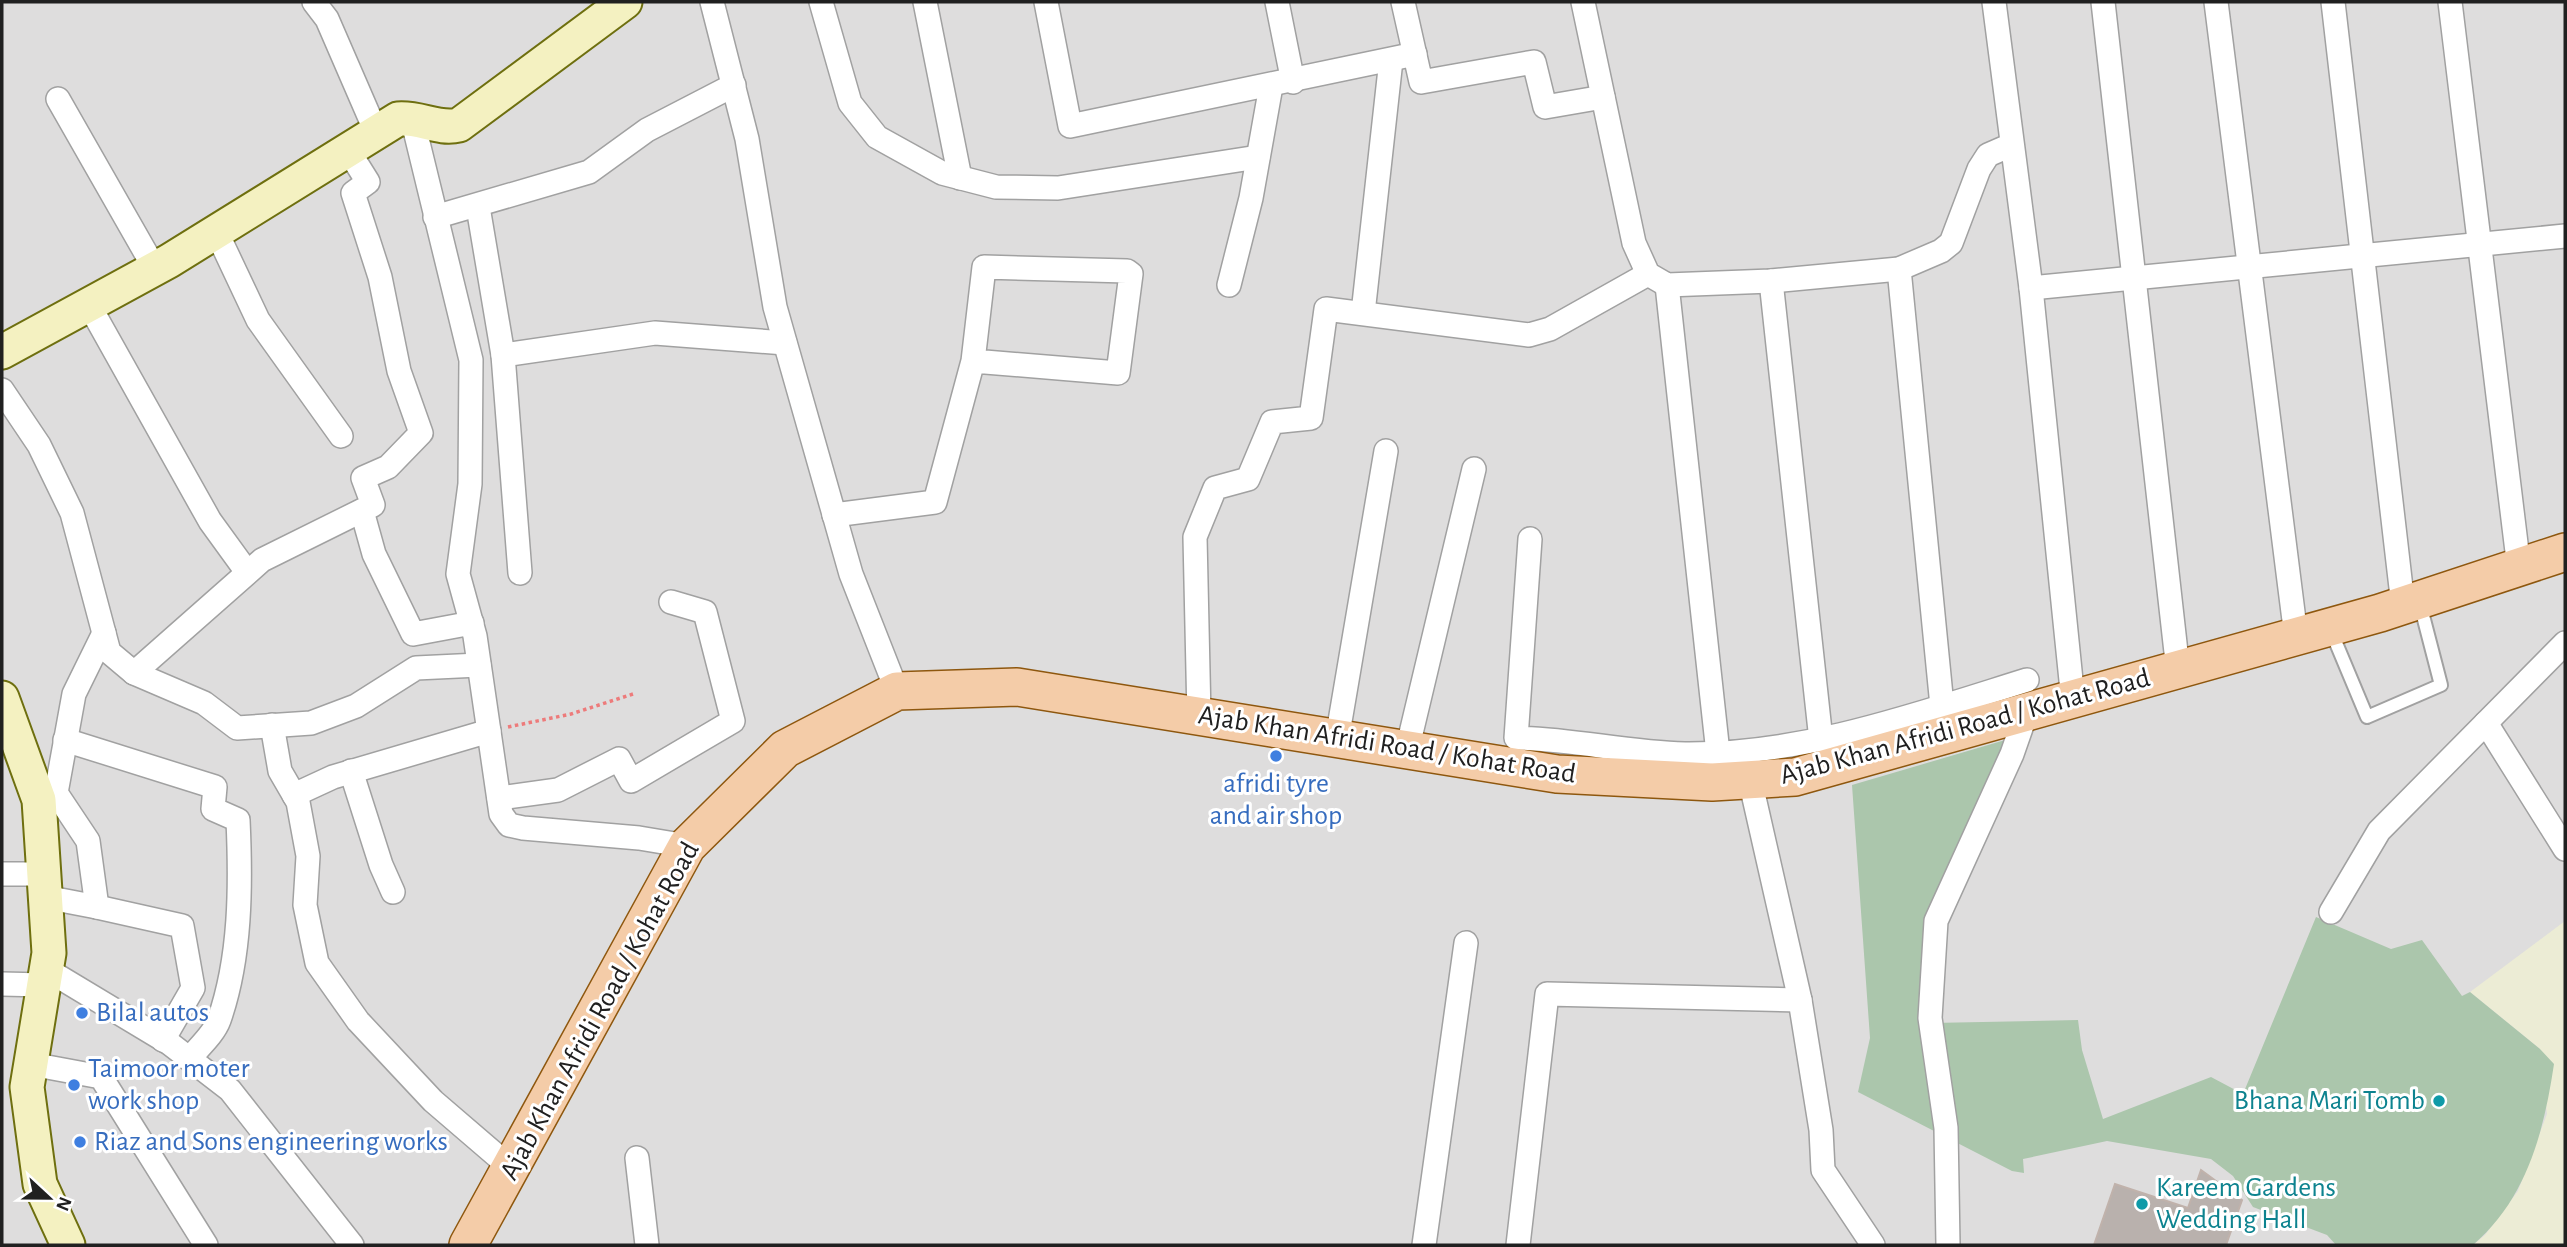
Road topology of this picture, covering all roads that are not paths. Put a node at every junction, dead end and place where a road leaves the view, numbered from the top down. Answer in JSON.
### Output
{"nodes":[{"id":1,"x":314,"y":2,"type":"edge"},
{"id":2,"x":625,"y":2,"type":"edge"},
{"id":3,"x":712,"y":2,"type":"edge"},
{"id":4,"x":821,"y":2,"type":"edge"},
{"id":5,"x":925,"y":2,"type":"edge"},
{"id":6,"x":1046,"y":2,"type":"edge"},
{"id":7,"x":1277,"y":2,"type":"edge"},
{"id":8,"x":1403,"y":2,"type":"edge"},
{"id":9,"x":1583,"y":2,"type":"edge"},
{"id":10,"x":1994,"y":2,"type":"edge"},
{"id":11,"x":2103,"y":2,"type":"edge"},
{"id":12,"x":2216,"y":2,"type":"edge"},
{"id":13,"x":2333,"y":2,"type":"edge"},
{"id":14,"x":2450,"y":2,"type":"edge"},
{"id":15,"x":1415,"y":54,"type":"junction"},
{"id":16,"x":1391,"y":60,"type":"junction"},
{"id":17,"x":1282,"y":84,"type":"junction"},
{"id":18,"x":734,"y":85,"type":"junction"},
{"id":19,"x":1603,"y":97,"type":"junction"},
{"id":20,"x":58,"y":99,"type":"dead end"},
{"id":21,"x":412,"y":118,"type":"junction"},
{"id":22,"x":376,"y":132,"type":"junction"},
{"id":23,"x":2011,"y":145,"type":"junction"},
{"id":24,"x":348,"y":150,"type":"junction"},
{"id":25,"x":1258,"y":157,"type":"junction"},
{"id":26,"x":960,"y":178,"type":"junction"},
{"id":27,"x":478,"y":207,"type":"junction"},
{"id":28,"x":435,"y":217,"type":"junction"},
{"id":29,"x":216,"y":231,"type":"junction"},
{"id":30,"x":2565,"y":236,"type":"edge"},
{"id":31,"x":2479,"y":244,"type":"junction"},
{"id":32,"x":2362,"y":256,"type":"junction"},
{"id":33,"x":2250,"y":267,"type":"junction"},
{"id":34,"x":155,"y":269,"type":"junction"},
{"id":35,"x":1899,"y":269,"type":"junction"},
{"id":36,"x":2134,"y":278,"type":"junction"},
{"id":37,"x":1657,"y":280,"type":"junction"},
{"id":38,"x":1771,"y":281,"type":"junction"},
{"id":39,"x":1229,"y":285,"type":"dead end"},
{"id":40,"x":2031,"y":288,"type":"junction"},
{"id":41,"x":89,"y":305,"type":"junction"},
{"id":42,"x":1363,"y":313,"type":"junction"},
{"id":43,"x":785,"y":343,"type":"junction"},
{"id":44,"x":2,"y":352,"type":"edge"},
{"id":45,"x":503,"y":355,"type":"junction"},
{"id":46,"x":973,"y":361,"type":"junction"},
{"id":47,"x":2,"y":390,"type":"edge"},
{"id":48,"x":341,"y":436,"type":"dead end"},
{"id":49,"x":1386,"y":451,"type":"dead end"},
{"id":50,"x":1474,"y":469,"type":"dead end"},
{"id":51,"x":362,"y":511,"type":"junction"},
{"id":52,"x":834,"y":515,"type":"junction"},
{"id":53,"x":1530,"y":538,"type":"dead end"},
{"id":54,"x":2565,"y":552,"type":"edge"},
{"id":55,"x":2519,"y":568,"type":"junction"},
{"id":56,"x":247,"y":572,"type":"junction"},
{"id":57,"x":520,"y":573,"type":"dead end"},
{"id":58,"x":671,"y":602,"type":"dead end"},
{"id":59,"x":2411,"y":603,"type":"junction"},
{"id":60,"x":472,"y":623,"type":"junction"},
{"id":61,"x":2313,"y":631,"type":"junction"},
{"id":62,"x":104,"y":633,"type":"junction"},
{"id":63,"x":2565,"y":643,"type":"edge"},
{"id":64,"x":479,"y":665,"type":"junction"},
{"id":65,"x":2178,"y":670,"type":"junction"},
{"id":66,"x":134,"y":673,"type":"junction"},
{"id":67,"x":897,"y":691,"type":"junction"},
{"id":68,"x":2027,"y":695,"type":"junction"},
{"id":69,"x":2,"y":698,"type":"edge"},
{"id":70,"x":2073,"y":701,"type":"junction"},
{"id":71,"x":1942,"y":706,"type":"junction"},
{"id":72,"x":1199,"y":717,"type":"junction"},
{"id":73,"x":2486,"y":723,"type":"junction"},
{"id":74,"x":272,"y":725,"type":"junction"},
{"id":75,"x":489,"y":731,"type":"junction"},
{"id":76,"x":1337,"y":739,"type":"junction"},
{"id":77,"x":65,"y":740,"type":"junction"},
{"id":78,"x":1821,"y":740,"type":"junction"},
{"id":79,"x":1406,"y":750,"type":"junction"},
{"id":80,"x":1718,"y":753,"type":"junction"},
{"id":81,"x":351,"y":771,"type":"junction"},
{"id":82,"x":1750,"y":780,"type":"junction"},
{"id":83,"x":294,"y":795,"type":"junction"},
{"id":84,"x":499,"y":798,"type":"junction"},
{"id":85,"x":687,"y":846,"type":"junction"},
{"id":86,"x":2565,"y":849,"type":"edge"},
{"id":87,"x":2,"y":874,"type":"edge"},
{"id":88,"x":45,"y":886,"type":"junction"},
{"id":89,"x":393,"y":892,"type":"dead end"},
{"id":90,"x":97,"y":907,"type":"junction"},
{"id":91,"x":2331,"y":912,"type":"dead end"},
{"id":92,"x":1466,"y":943,"type":"dead end"},
{"id":93,"x":45,"y":977,"type":"junction"},
{"id":94,"x":2,"y":984,"type":"edge"},
{"id":95,"x":1800,"y":1000,"type":"junction"},
{"id":96,"x":163,"y":1040,"type":"junction"},
{"id":97,"x":190,"y":1059,"type":"junction"},
{"id":98,"x":31,"y":1064,"type":"junction"},
{"id":99,"x":637,"y":1158,"type":"dead end"},
{"id":100,"x":511,"y":1168,"type":"junction"},
{"id":101,"x":68,"y":1245,"type":"edge"},
{"id":102,"x":206,"y":1245,"type":"edge"},
{"id":103,"x":352,"y":1245,"type":"edge"},
{"id":104,"x":468,"y":1245,"type":"edge"},
{"id":105,"x":647,"y":1245,"type":"edge"},
{"id":106,"x":1423,"y":1245,"type":"edge"},
{"id":107,"x":1518,"y":1245,"type":"edge"},
{"id":108,"x":1873,"y":1245,"type":"edge"},
{"id":109,"x":1948,"y":1245,"type":"edge"}],
"edges":[{"from":1,"to":22,"type":"street"},
{"from":2,"to":21,"type":"street"},
{"from":3,"to":18,"type":"street"},
{"from":4,"to":26,"type":"street"},
{"from":5,"to":26,"type":"street"},
{"from":6,"to":17,"type":"street"},
{"from":7,"to":17,"type":"street"},
{"from":8,"to":15,"type":"street"},
{"from":9,"to":19,"type":"street"},
{"from":10,"to":23,"type":"street"},
{"from":11,"to":36,"type":"street"},
{"from":12,"to":33,"type":"street"},
{"from":13,"to":32,"type":"street"},
{"from":14,"to":31,"type":"street"},
{"from":15,"to":16,"type":"street"},
{"from":15,"to":19,"type":"street"},
{"from":16,"to":17,"type":"street"},
{"from":16,"to":42,"type":"street"},
{"from":17,"to":25,"type":"street"},
{"from":18,"to":27,"type":"street"},
{"from":18,"to":43,"type":"street"},
{"from":19,"to":37,"type":"street"},
{"from":20,"to":34,"type":"street"},
{"from":21,"to":22,"type":"street"},
{"from":21,"to":28,"type":"street"},
{"from":22,"to":24,"type":"street"},
{"from":23,"to":35,"type":"street"},
{"from":23,"to":40,"type":"street"},
{"from":24,"to":29,"type":"street"},
{"from":24,"to":51,"type":"street"},
{"from":25,"to":26,"type":"street"},
{"from":25,"to":39,"type":"street"},
{"from":27,"to":28,"type":"street"},
{"from":27,"to":45,"type":"street"},
{"from":28,"to":60,"type":"street"},
{"from":29,"to":34,"type":"street"},
{"from":29,"to":48,"type":"street"},
{"from":30,"to":31,"type":"street"},
{"from":31,"to":32,"type":"street"},
{"from":31,"to":55,"type":"street"},
{"from":32,"to":33,"type":"street"},
{"from":32,"to":59,"type":"street"},
{"from":33,"to":36,"type":"street"},
{"from":33,"to":61,"type":"street"},
{"from":34,"to":41,"type":"street"},
{"from":35,"to":38,"type":"street"},
{"from":35,"to":71,"type":"street"},
{"from":36,"to":40,"type":"street"},
{"from":36,"to":65,"type":"street"},
{"from":37,"to":38,"type":"street"},
{"from":37,"to":42,"type":"street"},
{"from":37,"to":80,"type":"street"},
{"from":38,"to":78,"type":"street"},
{"from":40,"to":70,"type":"street"},
{"from":41,"to":44,"type":"street"},
{"from":41,"to":56,"type":"street"},
{"from":42,"to":72,"type":"street"},
{"from":43,"to":45,"type":"street"},
{"from":43,"to":52,"type":"street"},
{"from":45,"to":57,"type":"street"},
{"from":46,"to":46,"type":"street"},
{"from":46,"to":52,"type":"street"},
{"from":47,"to":62,"type":"street"},
{"from":49,"to":76,"type":"street"},
{"from":50,"to":79,"type":"street"},
{"from":51,"to":56,"type":"street"},
{"from":51,"to":60,"type":"street"},
{"from":52,"to":67,"type":"street"},
{"from":53,"to":80,"type":"street"},
{"from":54,"to":55,"type":"main road","name":"Ajab Khan Afridi Road / Kohat Road"},
{"from":55,"to":59,"type":"main road","name":"Ajab Khan Afridi Road / Kohat Road"},
{"from":56,"to":66,"type":"street"},
{"from":58,"to":84,"type":"street"},
{"from":59,"to":61,"type":"main road","name":"Ajab Khan Afridi Road / Kohat Road"},
{"from":59,"to":61,"type":"lane"},
{"from":60,"to":64,"type":"street"},
{"from":61,"to":65,"type":"main road","name":"Ajab Khan Afridi Road / Kohat Road"},
{"from":62,"to":66,"type":"street"},
{"from":62,"to":77,"type":"street"},
{"from":63,"to":73,"type":"street"},
{"from":64,"to":74,"type":"street"},
{"from":64,"to":75,"type":"street"},
{"from":65,"to":70,"type":"main road","name":"Ajab Khan Afridi Road / Kohat Road"},
{"from":66,"to":74,"type":"street"},
{"from":67,"to":72,"type":"main road","name":"Ajab Khan Afridi Road / Kohat Road"},
{"from":67,"to":85,"type":"main road","name":"Ajab Khan Afridi Road / Kohat Road"},
{"from":68,"to":70,"type":"main road","name":"Ajab Khan Afridi Road / Kohat Road"},
{"from":68,"to":71,"type":"street"},
{"from":68,"to":82,"type":"main road","name":"Ajab Khan Afridi Road / Kohat Road"},
{"from":68,"to":109,"type":"street"},
{"from":69,"to":88,"type":"street"},
{"from":71,"to":78,"type":"street"},
{"from":72,"to":76,"type":"main road","name":"Ajab Khan Afridi Road / Kohat Road"},
{"from":73,"to":86,"type":"street"},
{"from":73,"to":91,"type":"street"},
{"from":74,"to":83,"type":"street"},
{"from":75,"to":81,"type":"street"},
{"from":75,"to":84,"type":"street"},
{"from":76,"to":79,"type":"main road","name":"Ajab Khan Afridi Road / Kohat Road"},
{"from":77,"to":90,"type":"street"},
{"from":77,"to":97,"type":"street"},
{"from":78,"to":80,"type":"street"},
{"from":79,"to":82,"type":"main road","name":"Ajab Khan Afridi Road / Kohat Road"},
{"from":81,"to":83,"type":"street"},
{"from":81,"to":89,"type":"street"},
{"from":82,"to":95,"type":"street"},
{"from":83,"to":100,"type":"street"},
{"from":84,"to":85,"type":"street"},
{"from":85,"to":100,"type":"main road","name":"Ajab Khan Afridi Road / Kohat Road"},
{"from":87,"to":88,"type":"street"},
{"from":88,"to":90,"type":"street"},
{"from":88,"to":93,"type":"street"},
{"from":90,"to":96,"type":"street"},
{"from":92,"to":106,"type":"street"},
{"from":93,"to":94,"type":"street"},
{"from":93,"to":96,"type":"street"},
{"from":93,"to":98,"type":"street"},
{"from":95,"to":107,"type":"street"},
{"from":95,"to":108,"type":"street"},
{"from":96,"to":97,"type":"street"},
{"from":97,"to":103,"type":"street"},
{"from":98,"to":101,"type":"street"},
{"from":98,"to":102,"type":"street"},
{"from":99,"to":105,"type":"street"},
{"from":100,"to":104,"type":"main road","name":"Ajab Khan Afridi Road / Kohat Road"}]}
